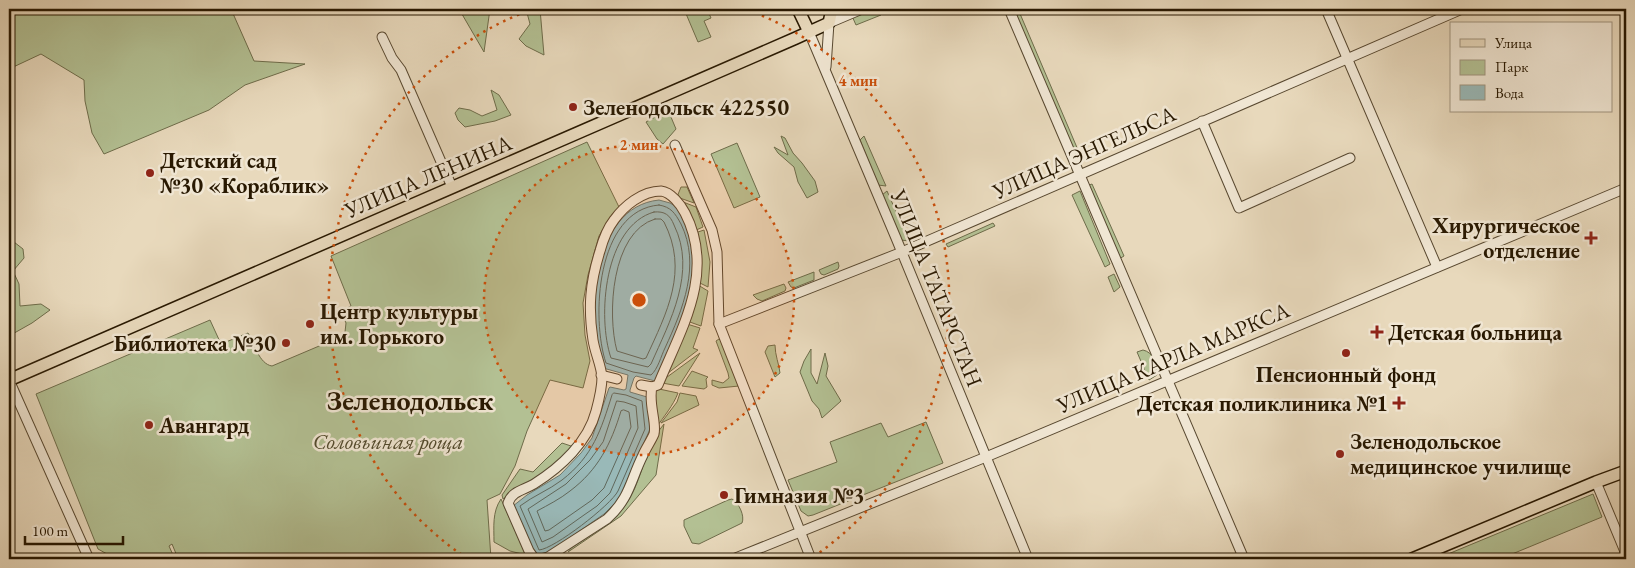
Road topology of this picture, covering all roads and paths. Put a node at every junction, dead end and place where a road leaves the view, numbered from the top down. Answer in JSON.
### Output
{"nodes":[{"id":1,"x":798,"y":9,"type":"edge"},
{"id":2,"x":832,"y":9,"type":"edge"},
{"id":3,"x":862,"y":9,"type":"edge"},
{"id":4,"x":1009,"y":9,"type":"edge"},
{"id":5,"x":1326,"y":9,"type":"edge"},
{"id":6,"x":1462,"y":9,"type":"edge"},
{"id":7,"x":829,"y":23,"type":"junction"},
{"id":8,"x":809,"y":32,"type":"junction"},
{"id":9,"x":382,"y":37,"type":"dead end"},
{"id":10,"x":1347,"y":58,"type":"junction"},
{"id":11,"x":826,"y":73,"type":"junction"},
{"id":12,"x":1202,"y":121,"type":"junction"},
{"id":13,"x":675,"y":145,"type":"dead end"},
{"id":14,"x":1350,"y":158,"type":"dead end"},
{"id":15,"x":1079,"y":176,"type":"junction"},
{"id":16,"x":452,"y":188,"type":"junction"},
{"id":17,"x":1626,"y":188,"type":"edge"},
{"id":18,"x":902,"y":252,"type":"junction"},
{"id":19,"x":1437,"y":267,"type":"junction"},
{"id":20,"x":719,"y":324,"type":"junction"},
{"id":21,"x":601,"y":375,"type":"junction"},
{"id":22,"x":617,"y":379,"type":"dead end"},
{"id":23,"x":9,"y":380,"type":"edge"},
{"id":24,"x":1168,"y":380,"type":"junction"},
{"id":25,"x":641,"y":385,"type":"dead end"},
{"id":26,"x":652,"y":387,"type":"junction"},
{"id":27,"x":986,"y":457,"type":"junction"},
{"id":28,"x":1626,"y":471,"type":"edge"},
{"id":29,"x":1596,"y":482,"type":"junction"},
{"id":30,"x":800,"y":532,"type":"junction"},
{"id":31,"x":1626,"y":554,"type":"edge"},
{"id":32,"x":89,"y":559,"type":"edge"},
{"id":33,"x":540,"y":559,"type":"edge"},
{"id":34,"x":734,"y":559,"type":"edge"},
{"id":35,"x":811,"y":559,"type":"edge"},
{"id":36,"x":1028,"y":559,"type":"edge"},
{"id":37,"x":1244,"y":559,"type":"edge"},
{"id":38,"x":1412,"y":559,"type":"edge"}],
"edges":[{"from":1,"to":8,"type":"main road"},
{"from":2,"to":7,"type":"main road"},
{"from":3,"to":7,"type":"street","name":"УЛИЦА ЛЕНИНА"},
{"from":4,"to":15,"type":"street"},
{"from":5,"to":10,"type":"street"},
{"from":6,"to":10,"type":"street","name":"УЛИЦА ЭНГЕЛЬСА"},
{"from":7,"to":8,"type":"main road","name":"УЛИЦА ЛЕНИНА"},
{"from":7,"to":11,"type":"street"},
{"from":8,"to":11,"type":"street","name":"УЛИЦА ТАТАРСТАН"},
{"from":8,"to":16,"type":"main road","name":"УЛИЦА ЛЕНИНА"},
{"from":9,"to":16,"type":"street"},
{"from":10,"to":12,"type":"street","name":"УЛИЦА ЭНГЕЛЬСА"},
{"from":10,"to":19,"type":"street"},
{"from":11,"to":18,"type":"street","name":"УЛИЦА ТАТАРСТАН"},
{"from":12,"to":14,"type":"street"},
{"from":12,"to":15,"type":"street","name":"УЛИЦА ЭНГЕЛЬСА"},
{"from":13,"to":20,"type":"street"},
{"from":15,"to":18,"type":"street","name":"УЛИЦА ЭНГЕЛЬСА"},
{"from":15,"to":24,"type":"street"},
{"from":16,"to":23,"type":"main road","name":"УЛИЦА ЛЕНИНА"},
{"from":17,"to":19,"type":"street","name":"УЛИЦА КАРЛА МАРКСА"},
{"from":18,"to":20,"type":"street","name":"УЛИЦА ЭНГЕЛЬСА"},
{"from":18,"to":27,"type":"street","name":"УЛИЦА ТАТАРСТАН"},
{"from":19,"to":24,"type":"street","name":"УЛИЦА КАРЛА МАРКСА"},
{"from":20,"to":30,"type":"street"},
{"from":21,"to":22,"type":"street"},
{"from":21,"to":26,"type":"street"},
{"from":21,"to":33,"type":"street"},
{"from":23,"to":32,"type":"street"},
{"from":24,"to":27,"type":"street","name":"УЛИЦА КАРЛА МАРКСА"},
{"from":24,"to":37,"type":"street"},
{"from":25,"to":26,"type":"street"},
{"from":26,"to":33,"type":"street"},
{"from":27,"to":30,"type":"street","name":"УЛИЦА КАРЛА МАРКСА"},
{"from":27,"to":36,"type":"street","name":"УЛИЦА ТАТАРСТАН"},
{"from":28,"to":29,"type":"main road"},
{"from":29,"to":31,"type":"street"},
{"from":29,"to":38,"type":"main road"},
{"from":30,"to":34,"type":"street","name":"УЛИЦА КАРЛА МАРКСА"},
{"from":30,"to":35,"type":"street"}]}
